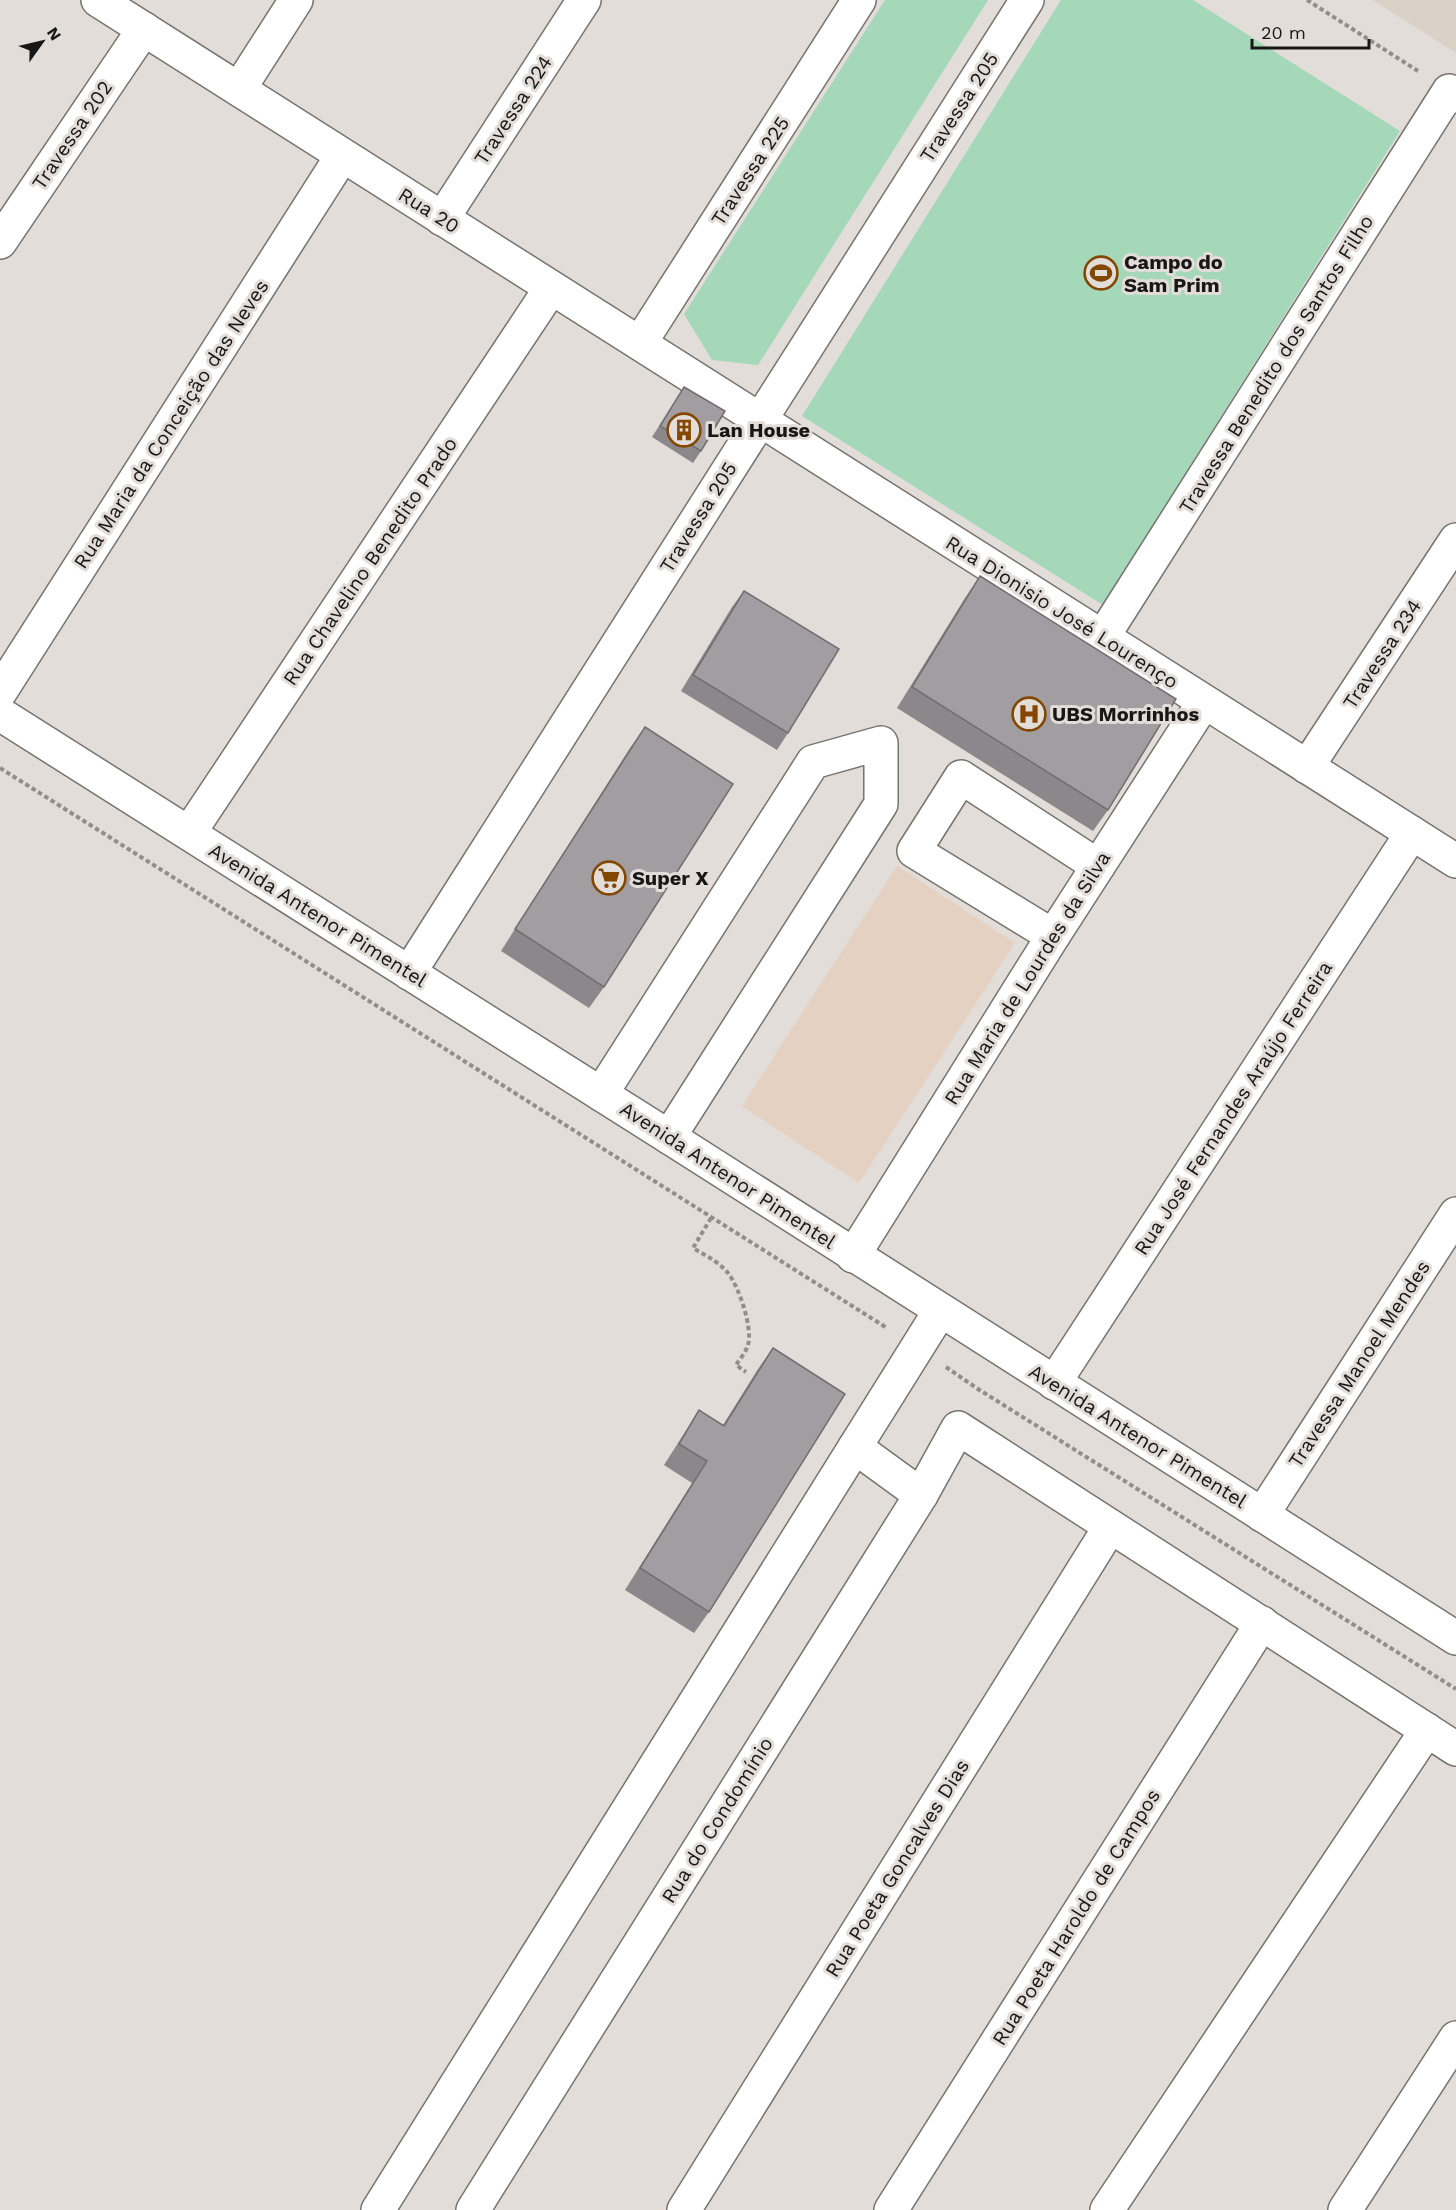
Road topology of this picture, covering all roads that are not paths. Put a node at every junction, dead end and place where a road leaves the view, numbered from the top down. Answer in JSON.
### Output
{"nodes":[{"id":1,"x":98,"y":0,"type":"edge"},
{"id":2,"x":296,"y":0,"type":"edge"},
{"id":3,"x":584,"y":0,"type":"edge"},
{"id":4,"x":859,"y":0,"type":"edge"},
{"id":5,"x":1027,"y":0,"type":"edge"},
{"id":6,"x":144,"y":29,"type":"junction"},
{"id":7,"x":238,"y":89,"type":"junction"},
{"id":8,"x":1453,"y":93,"type":"edge"},
{"id":9,"x":342,"y":156,"type":"junction"},
{"id":10,"x":442,"y":219,"type":"junction"},
{"id":11,"x":0,"y":242,"type":"edge"},
{"id":12,"x":551,"y":288,"type":"junction"},
{"id":13,"x":640,"y":343,"type":"junction"},
{"id":14,"x":759,"y":420,"type":"junction"},
{"id":15,"x":1456,"y":540,"type":"edge"},
{"id":16,"x":1102,"y":638,"type":"junction"},
{"id":17,"x":0,"y":692,"type":"edge"},
{"id":18,"x":1204,"y":702,"type":"junction"},
{"id":19,"x":0,"y":714,"type":"edge"},
{"id":20,"x":1307,"y":767,"type":"junction"},
{"id":21,"x":189,"y":833,"type":"junction"},
{"id":22,"x":1412,"y":833,"type":"junction"},
{"id":23,"x":1456,"y":861,"type":"edge"},
{"id":24,"x":1098,"y":866,"type":"junction"},
{"id":25,"x":1053,"y":936,"type":"junction"},
{"id":26,"x":409,"y":973,"type":"junction"},
{"id":27,"x":601,"y":1094,"type":"junction"},
{"id":28,"x":669,"y":1137,"type":"junction"},
{"id":29,"x":1456,"y":1214,"type":"edge"},
{"id":30,"x":854,"y":1256,"type":"junction"},
{"id":31,"x":940,"y":1311,"type":"junction"},
{"id":32,"x":1054,"y":1383,"type":"junction"},
{"id":33,"x":855,"y":1447,"type":"junction"},
{"id":34,"x":921,"y":1495,"type":"junction"},
{"id":35,"x":1262,"y":1515,"type":"junction"},
{"id":36,"x":1110,"y":1527,"type":"junction"},
{"id":37,"x":1262,"y":1623,"type":"junction"},
{"id":38,"x":1456,"y":1638,"type":"edge"},
{"id":39,"x":1427,"y":1730,"type":"junction"},
{"id":40,"x":1456,"y":1749,"type":"edge"},
{"id":41,"x":1456,"y":2038,"type":"edge"},
{"id":42,"x":378,"y":2210,"type":"edge"},
{"id":43,"x":473,"y":2210,"type":"edge"},
{"id":44,"x":684,"y":2210,"type":"edge"},
{"id":45,"x":891,"y":2210,"type":"edge"},
{"id":46,"x":1107,"y":2210,"type":"edge"},
{"id":47,"x":1346,"y":2210,"type":"edge"}],
"edges":[{"from":1,"to":6,"type":"street","name":"Rua 20"},
{"from":2,"to":7,"type":"street"},
{"from":3,"to":10,"type":"street","name":"Travessa 224"},
{"from":4,"to":13,"type":"street","name":"Travessa 225"},
{"from":5,"to":14,"type":"street","name":"Travessa 205"},
{"from":6,"to":7,"type":"street","name":"Rua 20"},
{"from":6,"to":11,"type":"street","name":"Travessa 202"},
{"from":7,"to":9,"type":"street","name":"Rua 20"},
{"from":8,"to":16,"type":"street","name":"Travessa Benedito dos Santos Filho"},
{"from":9,"to":10,"type":"street","name":"Rua 20"},
{"from":9,"to":17,"type":"street","name":"Rua Maria da Conceição das Neves"},
{"from":10,"to":12,"type":"street","name":"Rua 20"},
{"from":12,"to":13,"type":"street","name":"Rua 20"},
{"from":12,"to":21,"type":"street","name":"Rua Chavelino Benedito Prado"},
{"from":13,"to":14,"type":"street","name":"Rua 20"},
{"from":14,"to":16,"type":"street","name":"Rua Dionisio José Lourenço"},
{"from":14,"to":26,"type":"street","name":"Travessa 205"},
{"from":15,"to":20,"type":"street","name":"Travessa 234"},
{"from":16,"to":18,"type":"street","name":"Rua Dionisio José Lourenço"},
{"from":18,"to":20,"type":"street","name":"Rua Dionisio José Lourenço"},
{"from":18,"to":24,"type":"street","name":"Rua Maria de Lourdes da Silva"},
{"from":19,"to":21,"type":"street","name":"Avenida Antenor Pimentel"},
{"from":20,"to":22,"type":"street","name":"Rua Dionisio José Lourenço"},
{"from":21,"to":26,"type":"street","name":"Avenida Antenor Pimentel"},
{"from":22,"to":23,"type":"street","name":"Rua Dionisio José Lourenço"},
{"from":22,"to":32,"type":"street","name":"Rua José Fernandes Araújo Ferreira"},
{"from":24,"to":25,"type":"street","name":"Rua Maria de Lourdes da Silva"},
{"from":24,"to":25,"type":"street"},
{"from":25,"to":30,"type":"street","name":"Rua Maria de Lourdes da Silva"},
{"from":26,"to":27,"type":"street","name":"Avenida Antenor Pimentel"},
{"from":27,"to":28,"type":"street","name":"Avenida Antenor Pimentel"},
{"from":27,"to":28,"type":"street"},
{"from":28,"to":30,"type":"street","name":"Avenida Antenor Pimentel"},
{"from":29,"to":35,"type":"street","name":"Travessa Manoel Mendes"},
{"from":30,"to":31,"type":"street","name":"Avenida Antenor Pimentel"},
{"from":31,"to":32,"type":"street","name":"Avenida Antenor Pimentel"},
{"from":31,"to":33,"type":"street"},
{"from":32,"to":35,"type":"street","name":"Avenida Antenor Pimentel"},
{"from":33,"to":34,"type":"street"},
{"from":33,"to":42,"type":"street"},
{"from":34,"to":36,"type":"street","name":"Rua do Condomínio"},
{"from":34,"to":43,"type":"street","name":"Rua do Condomínio"},
{"from":35,"to":38,"type":"street","name":"Avenida Antenor Pimentel"},
{"from":36,"to":37,"type":"street"},
{"from":36,"to":44,"type":"street","name":"Rua Poeta Goncalves Dias"},
{"from":37,"to":39,"type":"street"},
{"from":37,"to":45,"type":"street","name":"Rua Poeta Haroldo de Campos"},
{"from":39,"to":40,"type":"street"},
{"from":39,"to":46,"type":"street"},
{"from":41,"to":47,"type":"street"}]}
